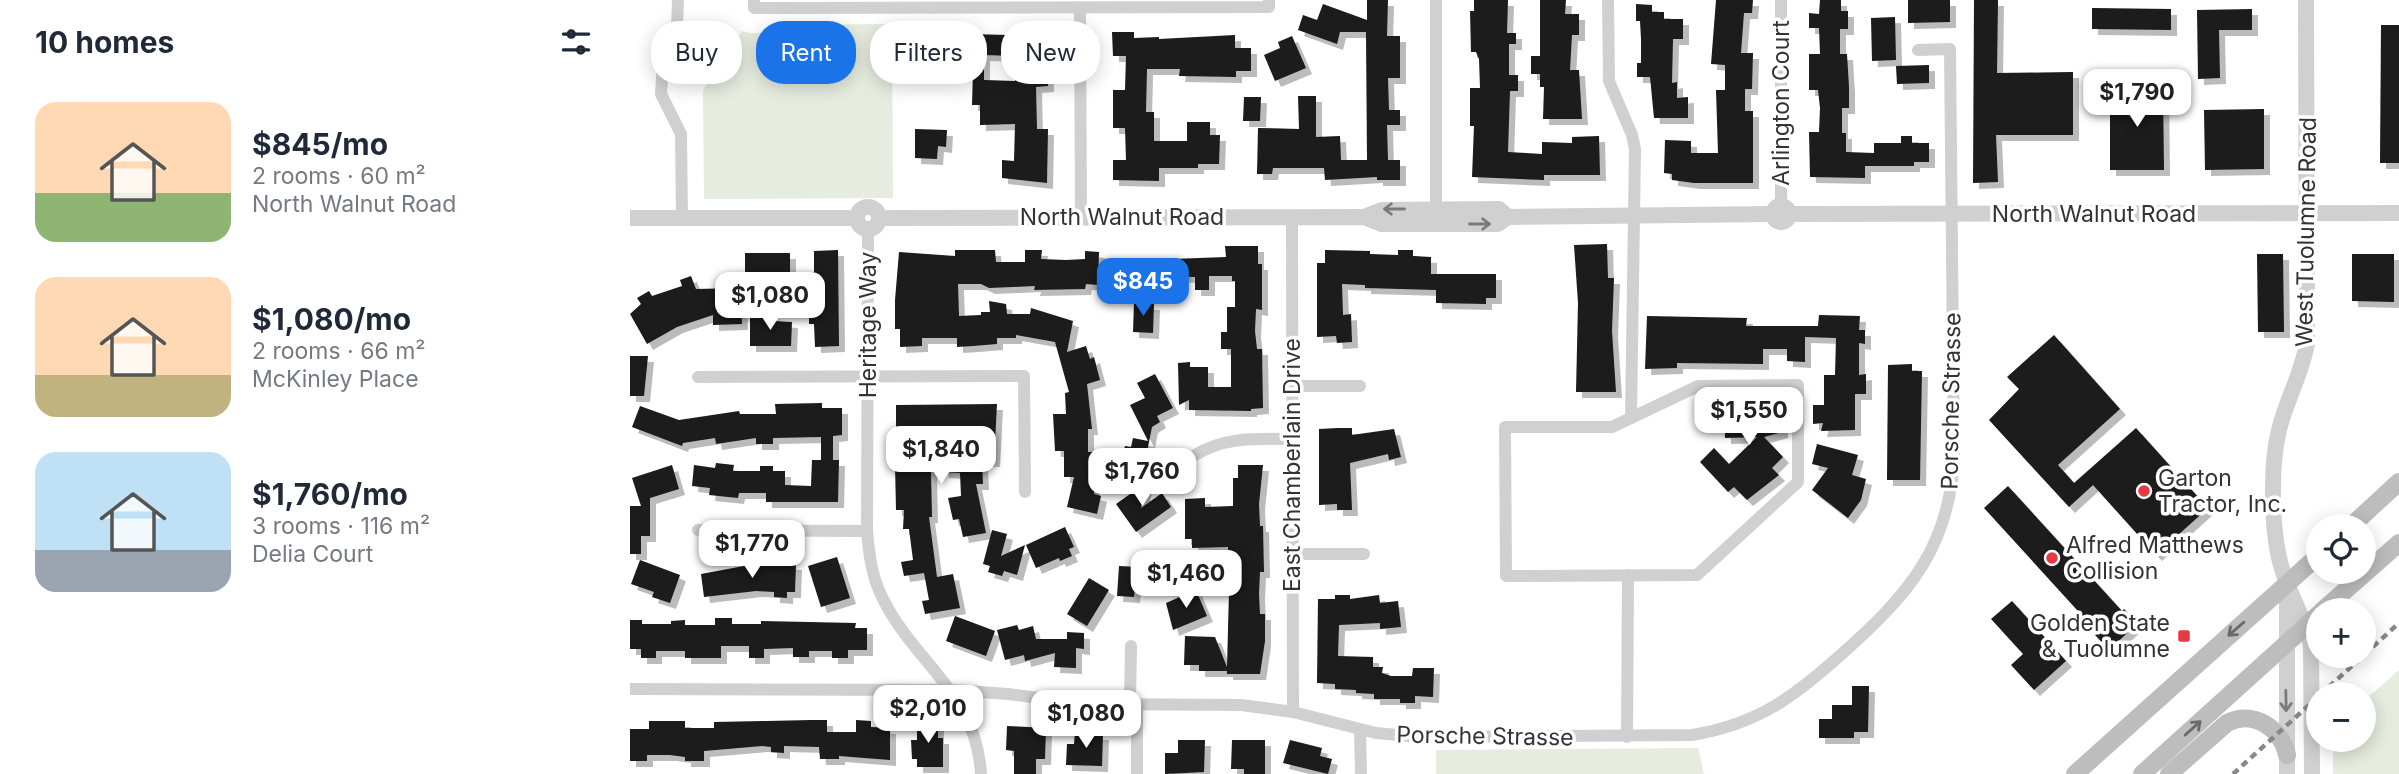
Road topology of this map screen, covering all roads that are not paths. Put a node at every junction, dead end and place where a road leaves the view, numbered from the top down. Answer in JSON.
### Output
{"nodes":[{"id":1,"x":678,"y":0,"type":"edge"},
{"id":2,"x":1436,"y":0,"type":"edge"},
{"id":3,"x":1608,"y":0,"type":"edge"},
{"id":4,"x":1781,"y":0,"type":"edge"},
{"id":5,"x":2306,"y":0,"type":"edge"},
{"id":6,"x":1269,"y":3,"type":"edge"},
{"id":7,"x":754,"y":4,"type":"edge"},
{"id":8,"x":1080,"y":8,"type":"junction"},
{"id":9,"x":1918,"y":50,"type":"dead end"},
{"id":10,"x":1781,"y":211,"type":"junction"},
{"id":11,"x":2399,"y":213,"type":"edge"},
{"id":12,"x":2309,"y":214,"type":"junction"},
{"id":13,"x":1952,"y":215,"type":"junction"},
{"id":14,"x":1635,"y":216,"type":"junction"},
{"id":15,"x":1081,"y":217,"type":"junction"},
{"id":16,"x":1292,"y":217,"type":"junction"},
{"id":17,"x":1436,"y":217,"type":"junction"},
{"id":18,"x":682,"y":218,"type":"junction"},
{"id":19,"x":630,"y":219,"type":"edge"},
{"id":20,"x":868,"y":222,"type":"junction"},
{"id":21,"x":868,"y":376,"type":"junction"},
{"id":22,"x":698,"y":377,"type":"dead end"},
{"id":23,"x":1292,"y":386,"type":"junction"},
{"id":24,"x":1360,"y":386,"type":"dead end"},
{"id":25,"x":1631,"y":418,"type":"junction"},
{"id":26,"x":1292,"y":439,"type":"junction"},
{"id":27,"x":1195,"y":455,"type":"dead end"},
{"id":28,"x":2399,"y":482,"type":"edge"},
{"id":29,"x":1025,"y":492,"type":"dead end"},
{"id":30,"x":2364,"y":514,"type":"edge"},
{"id":31,"x":698,"y":530,"type":"dead end"},
{"id":32,"x":867,"y":531,"type":"junction"},
{"id":33,"x":2399,"y":543,"type":"edge"},
{"id":34,"x":1292,"y":554,"type":"junction"},
{"id":35,"x":1364,"y":554,"type":"dead end"},
{"id":36,"x":2306,"y":567,"type":"edge"},
{"id":37,"x":1628,"y":575,"type":"junction"},
{"id":38,"x":2287,"y":584,"type":"junction"},
{"id":39,"x":2336,"y":598,"type":"edge"},
{"id":40,"x":2306,"y":605,"type":"edge"},
{"id":41,"x":2306,"y":625,"type":"edge"},
{"id":42,"x":2286,"y":643,"type":"junction"},
{"id":43,"x":1131,"y":646,"type":"dead end"},
{"id":44,"x":2313,"y":668,"type":"edge"},
{"id":45,"x":630,"y":689,"type":"edge"},
{"id":46,"x":951,"y":690,"type":"junction"},
{"id":47,"x":1133,"y":704,"type":"junction"},
{"id":48,"x":1293,"y":712,"type":"junction"},
{"id":49,"x":1360,"y":730,"type":"junction"},
{"id":50,"x":1627,"y":737,"type":"junction"},
{"id":51,"x":2287,"y":755,"type":"junction"},
{"id":52,"x":981,"y":774,"type":"edge"},
{"id":53,"x":1137,"y":774,"type":"edge"},
{"id":54,"x":1361,"y":774,"type":"edge"},
{"id":55,"x":2075,"y":774,"type":"edge"},
{"id":56,"x":2142,"y":774,"type":"edge"},
{"id":57,"x":2169,"y":774,"type":"edge"},
{"id":58,"x":2287,"y":774,"type":"edge"},
{"id":59,"x":2312,"y":774,"type":"edge"}],
"edges":[{"from":1,"to":18,"type":"street"},
{"from":2,"to":17,"type":"street"},
{"from":3,"to":14,"type":"street"},
{"from":4,"to":10,"type":"street","name":"Arlington Court"},
{"from":5,"to":12,"type":"street","name":"West Tuolumne Road"},
{"from":6,"to":8,"type":"street"},
{"from":7,"to":8,"type":"street"},
{"from":8,"to":15,"type":"street"},
{"from":9,"to":13,"type":"street","name":"Porsche Strasse"},
{"from":10,"to":13,"type":"street","name":"North Walnut Road"},
{"from":10,"to":14,"type":"street","name":"North Walnut Road"},
{"from":11,"to":12,"type":"street","name":"North Walnut Road"},
{"from":12,"to":13,"type":"street","name":"North Walnut Road"},
{"from":12,"to":38,"type":"street","name":"West Tuolumne Road"},
{"from":13,"to":50,"type":"street","name":"Porsche Strasse"},
{"from":14,"to":17,"type":"street","name":"North Walnut Road"},
{"from":14,"to":25,"type":"street"},
{"from":15,"to":16,"type":"street","name":"North Walnut Road"},
{"from":15,"to":20,"type":"street","name":"North Walnut Road"},
{"from":16,"to":17,"type":"street","name":"North Walnut Road"},
{"from":16,"to":23,"type":"street","name":"East Chamberlain Drive"},
{"from":18,"to":19,"type":"street","name":"North Walnut Road"},
{"from":18,"to":20,"type":"street","name":"North Walnut Road"},
{"from":20,"to":21,"type":"street","name":"Heritage Way"},
{"from":21,"to":22,"type":"street"},
{"from":21,"to":29,"type":"street"},
{"from":21,"to":32,"type":"street","name":"Heritage Way"},
{"from":23,"to":24,"type":"street"},
{"from":23,"to":26,"type":"street","name":"East Chamberlain Drive"},
{"from":25,"to":37,"type":"street"},
{"from":25,"to":37,"type":"street"},
{"from":26,"to":27,"type":"street"},
{"from":26,"to":34,"type":"street","name":"East Chamberlain Drive"},
{"from":28,"to":30,"type":"main road"},
{"from":31,"to":32,"type":"street"},
{"from":32,"to":46,"type":"street","name":"Heritage Way"},
{"from":33,"to":39,"type":"main road"},
{"from":34,"to":35,"type":"street"},
{"from":34,"to":48,"type":"street","name":"East Chamberlain Drive"},
{"from":36,"to":38,"type":"main road"},
{"from":37,"to":50,"type":"street"},
{"from":38,"to":40,"type":"street","name":"West Tuolumne Road"},
{"from":38,"to":42,"type":"street","name":"West Tuolumne Road"},
{"from":38,"to":55,"type":"main road","one_way":true},
{"from":41,"to":42,"type":"main road"},
{"from":42,"to":51,"type":"street","name":"West Tuolumne Road","one_way":true},
{"from":56,"to":42,"type":"main road","one_way":true},
{"from":43,"to":47,"type":"street"},
{"from":44,"to":59,"type":"street","name":"West Tuolumne Road"},
{"from":45,"to":46,"type":"street","name":"Porsche Strasse"},
{"from":46,"to":47,"type":"street","name":"Porsche Strasse"},
{"from":46,"to":52,"type":"street","name":"Heritage Way"},
{"from":47,"to":48,"type":"street","name":"Porsche Strasse"},
{"from":47,"to":53,"type":"street"},
{"from":48,"to":49,"type":"street","name":"Porsche Strasse"},
{"from":49,"to":50,"type":"street","name":"Porsche Strasse"},
{"from":49,"to":54,"type":"street"},
{"from":51,"to":57,"type":"main road"},
{"from":51,"to":58,"type":"street","name":"West Tuolumne Road"}]}
